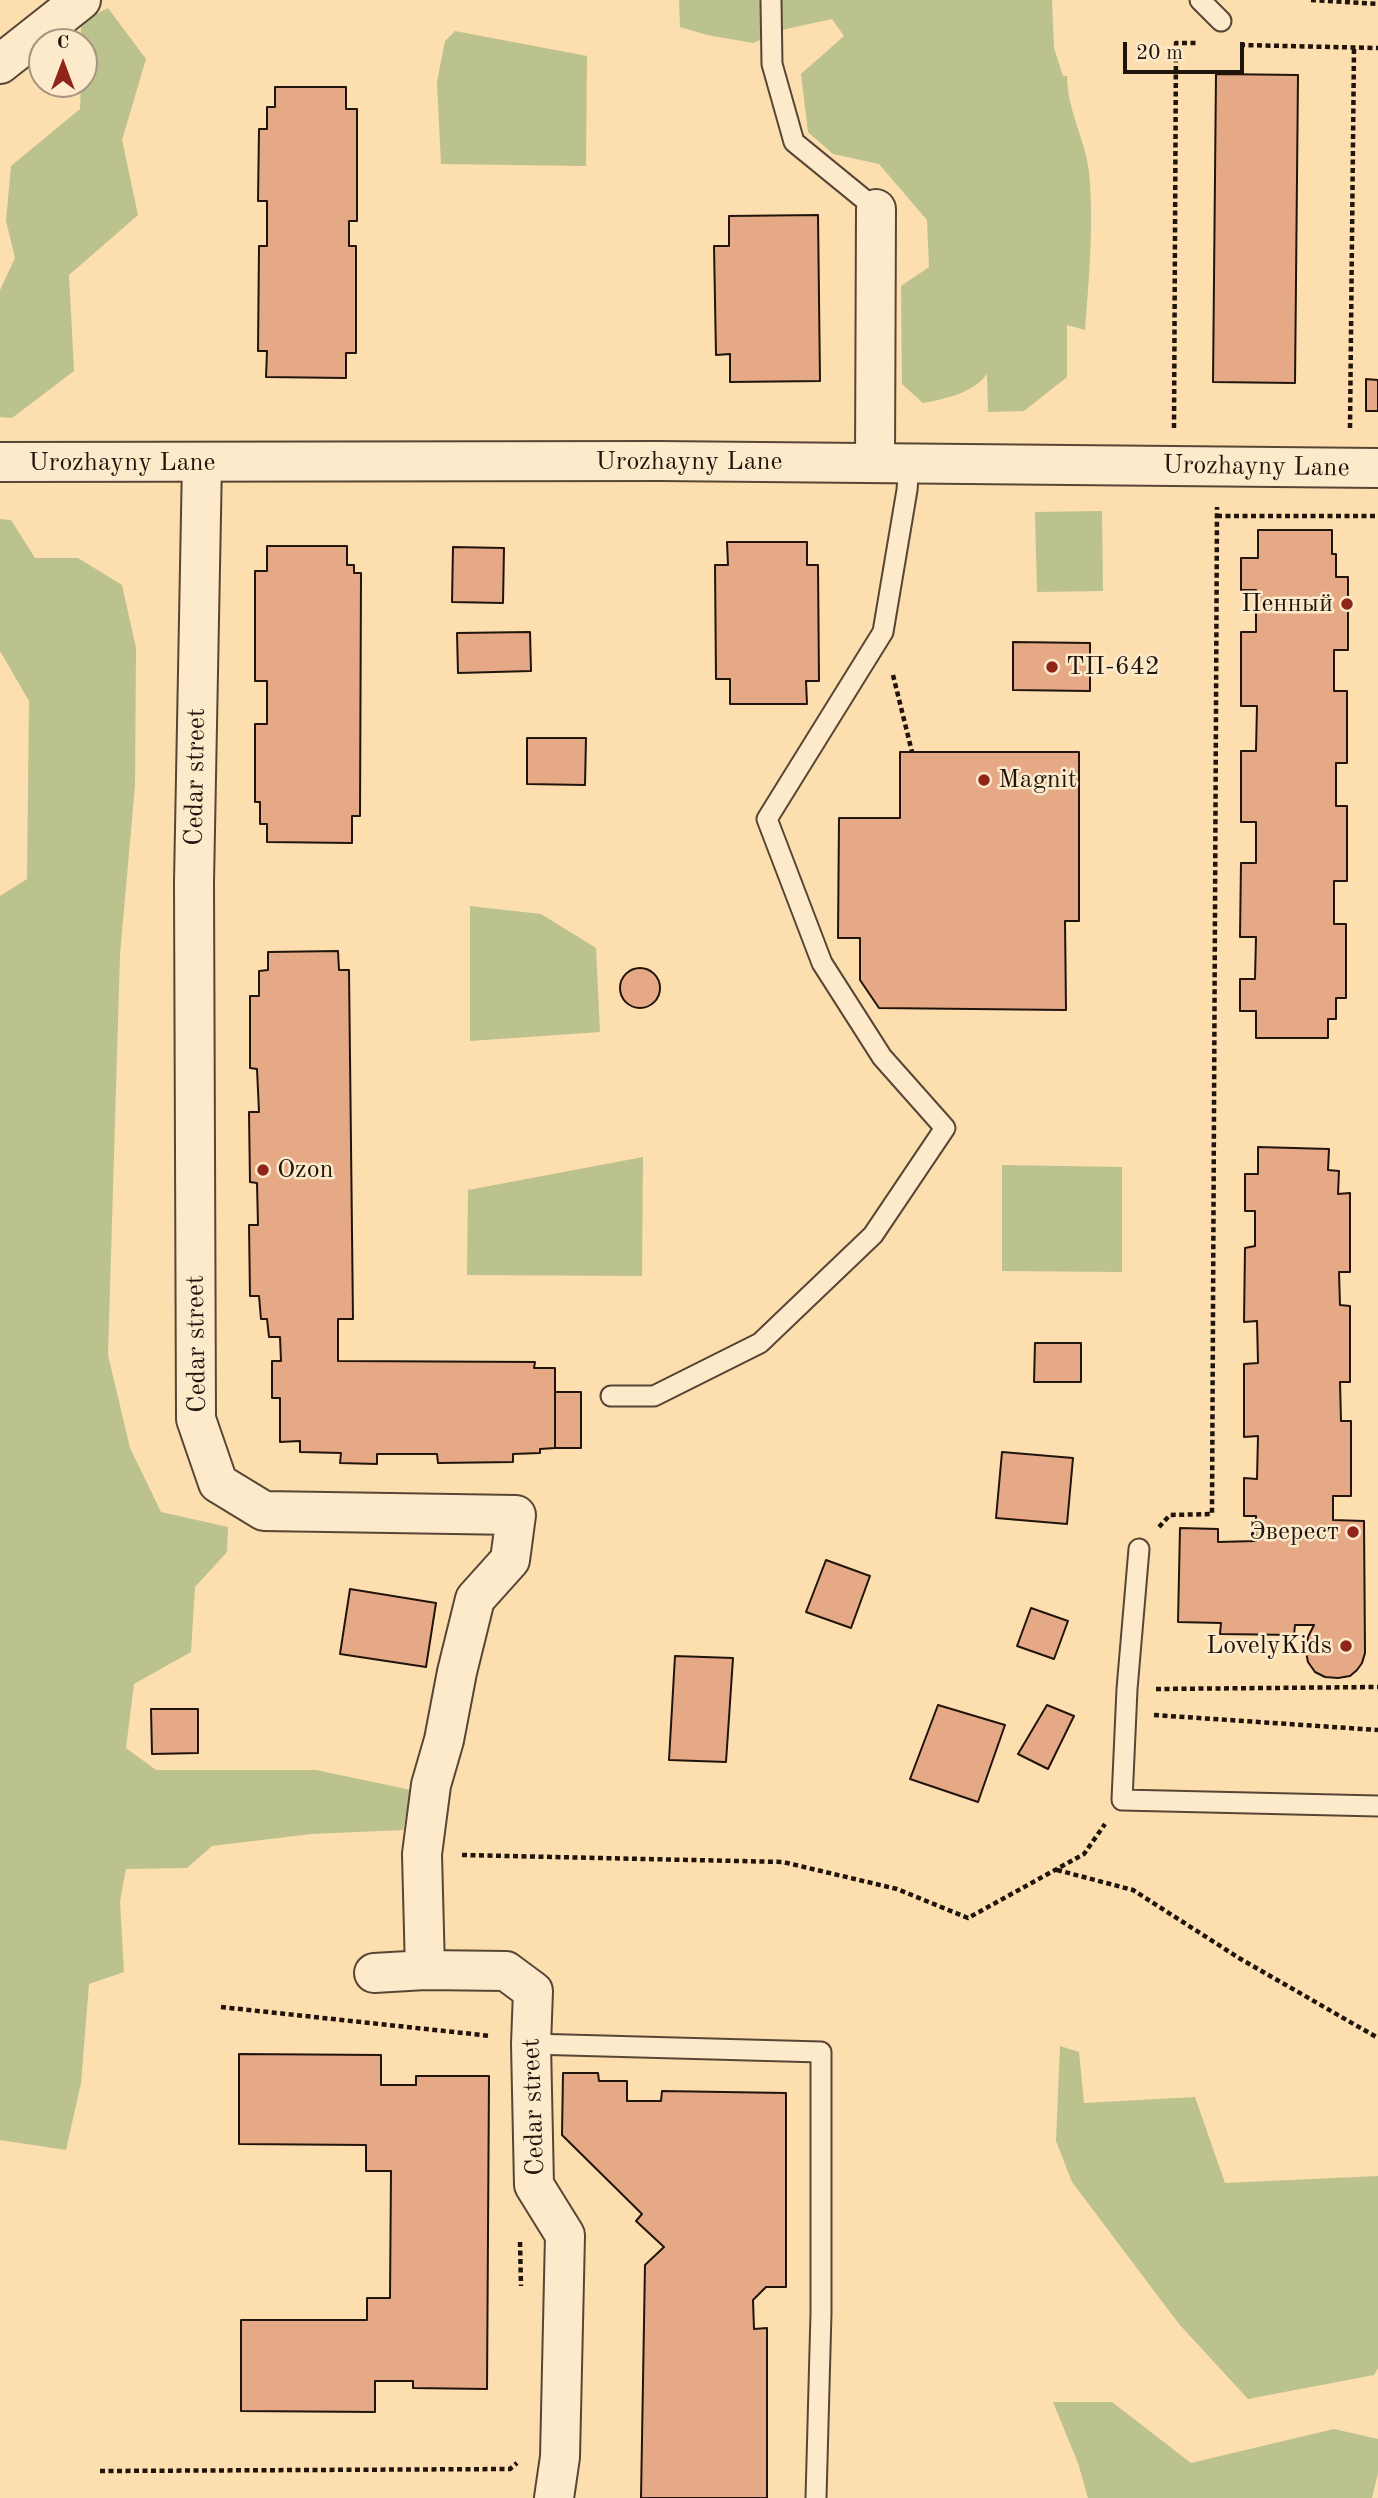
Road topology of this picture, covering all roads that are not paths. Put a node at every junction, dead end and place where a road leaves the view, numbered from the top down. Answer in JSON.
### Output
{"nodes":[{"id":1,"x":80,"y":0,"type":"edge"},
{"id":2,"x":771,"y":0,"type":"edge"},
{"id":3,"x":1200,"y":0,"type":"edge"},
{"id":4,"x":1221,"y":21,"type":"dead end"},
{"id":5,"x":0,"y":64,"type":"edge"},
{"id":6,"x":876,"y":209,"type":"joint"},
{"id":7,"x":0,"y":463,"type":"edge"},
{"id":8,"x":202,"y":463,"type":"junction"},
{"id":9,"x":892,"y":463,"type":"junction"},
{"id":10,"x":1378,"y":468,"type":"edge"},
{"id":11,"x":611,"y":1396,"type":"dead end"},
{"id":12,"x":1139,"y":1549,"type":"road end"},
{"id":13,"x":1378,"y":1806,"type":"edge"},
{"id":14,"x":425,"y":1970,"type":"junction"},
{"id":15,"x":374,"y":1973,"type":"dead end"},
{"id":16,"x":513,"y":2041,"type":"junction"},
{"id":17,"x":554,"y":2498,"type":"edge"},
{"id":18,"x":816,"y":2498,"type":"edge"}],
"edges":[{"from":1,"to":5,"type":"street"},
{"from":2,"to":6,"type":"lane"},
{"from":3,"to":4,"type":"lane"},
{"from":6,"to":9,"type":"street"},
{"from":7,"to":8,"type":"street","name":"Urozhayny Lane"},
{"from":8,"to":9,"type":"street","name":"Urozhayny Lane"},
{"from":8,"to":14,"type":"street","name":"Cedar street"},
{"from":9,"to":10,"type":"street","name":"Urozhayny Lane"},
{"from":9,"to":11,"type":"lane"},
{"from":12,"to":13,"type":"lane"},
{"from":14,"to":15,"type":"street","name":"Cedar street"},
{"from":14,"to":16,"type":"street","name":"Cedar street"},
{"from":16,"to":17,"type":"street","name":"Cedar street"},
{"from":16,"to":18,"type":"lane"}]}
